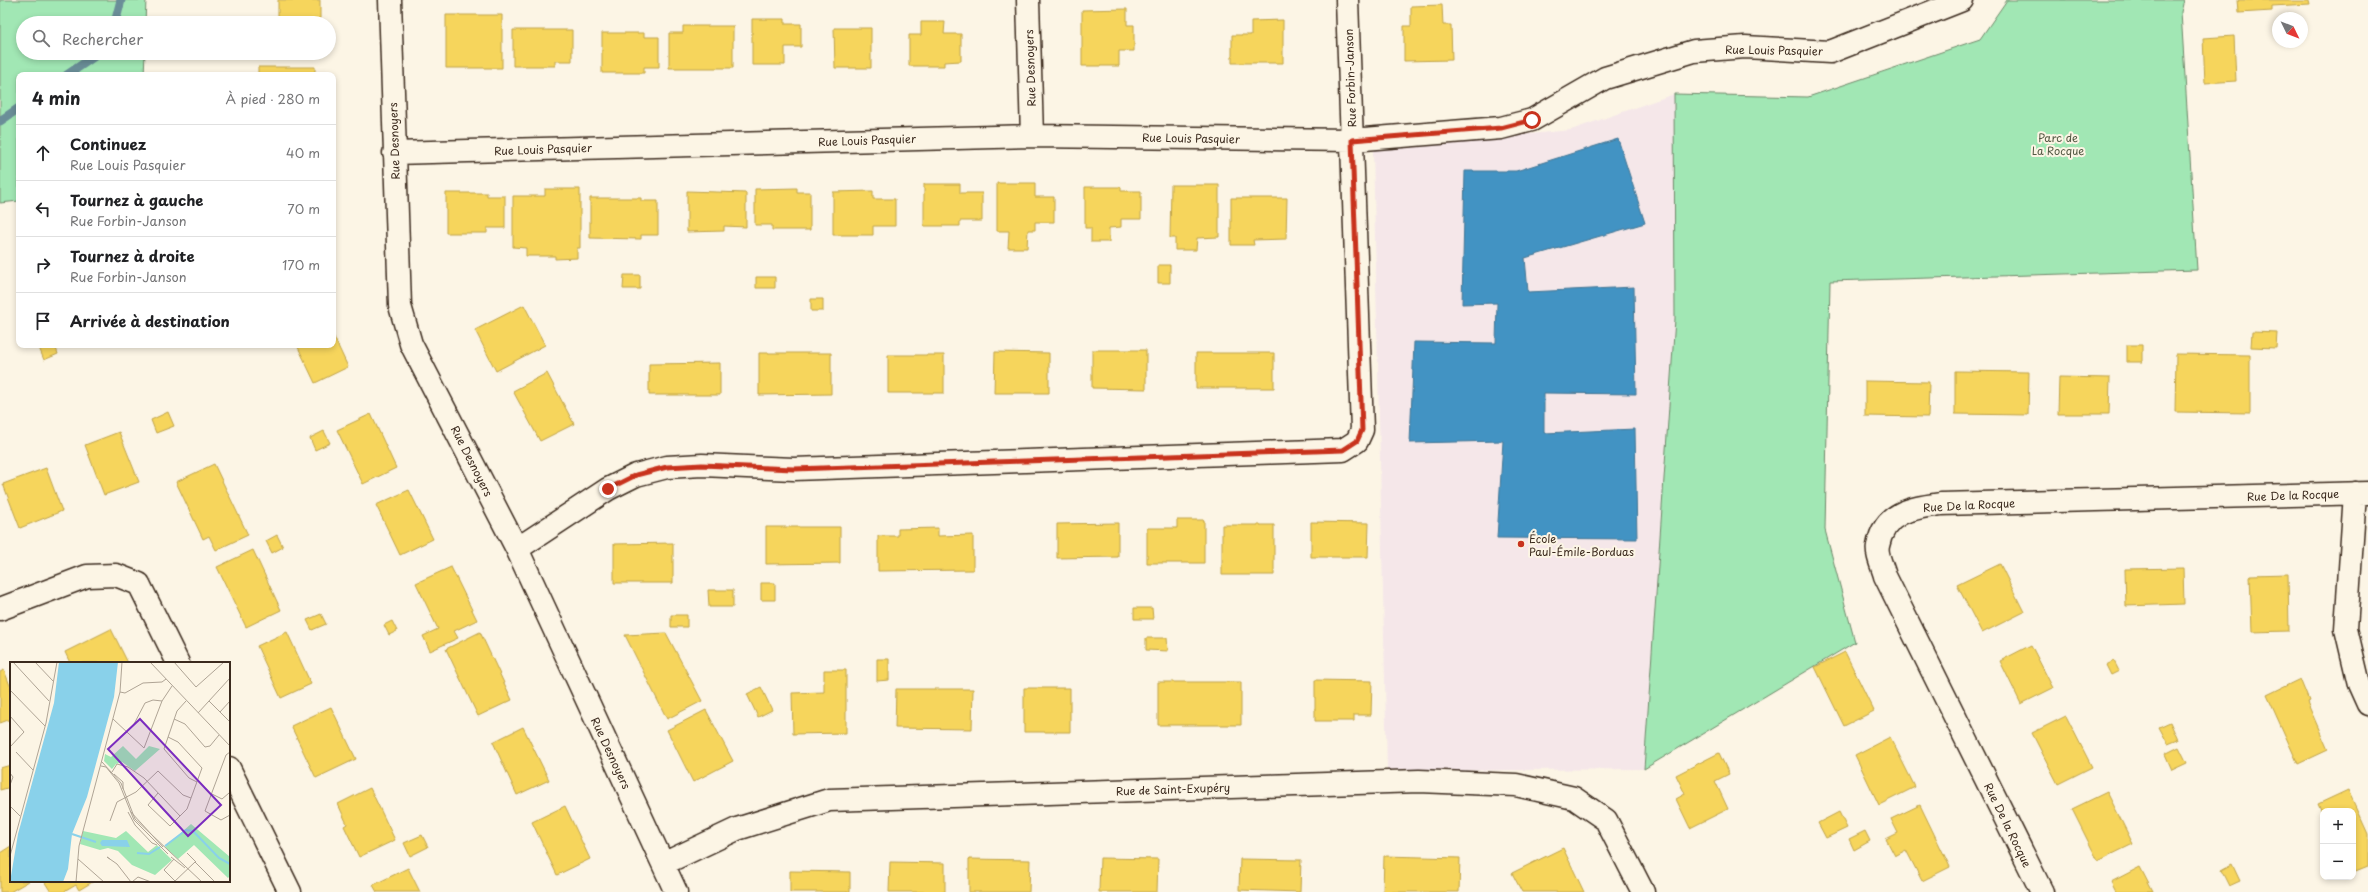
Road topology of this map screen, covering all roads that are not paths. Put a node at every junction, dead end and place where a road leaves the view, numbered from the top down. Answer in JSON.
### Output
{"nodes":[{"id":1,"x":390,"y":0,"type":"edge"},
{"id":2,"x":1028,"y":0,"type":"edge"},
{"id":3,"x":1347,"y":0,"type":"edge"},
{"id":4,"x":1962,"y":0,"type":"edge"},
{"id":5,"x":1032,"y":136,"type":"junction"},
{"id":6,"x":1352,"y":140,"type":"junction"},
{"id":7,"x":394,"y":154,"type":"junction"},
{"id":8,"x":2362,"y":493,"type":"edge"},
{"id":9,"x":517,"y":549,"type":"junction"},
{"id":10,"x":0,"y":609,"type":"edge"},
{"id":11,"x":178,"y":662,"type":"edge"},
{"id":12,"x":2368,"y":704,"type":"edge"},
{"id":13,"x":230,"y":770,"type":"edge"},
{"id":14,"x":663,"y":864,"type":"junction"},
{"id":15,"x":290,"y":892,"type":"edge"},
{"id":16,"x":676,"y":892,"type":"edge"},
{"id":17,"x":1643,"y":892,"type":"edge"},
{"id":18,"x":2042,"y":892,"type":"edge"}],
"edges":[{"from":1,"to":7,"type":"street","name":"Rue Desnoyers"},
{"from":2,"to":5,"type":"street","name":"Rue Desnoyers"},
{"from":3,"to":6,"type":"street","name":"Rue Forbin-Janson"},
{"from":4,"to":6,"type":"street","name":"Rue Louis Pasquier"},
{"from":5,"to":6,"type":"street","name":"Rue Louis Pasquier"},
{"from":5,"to":7,"type":"street","name":"Rue Louis Pasquier"},
{"from":6,"to":9,"type":"street","name":"Rue Forbin-Janson"},
{"from":7,"to":9,"type":"street","name":"Rue Desnoyers"},
{"from":8,"to":12,"type":"street"},
{"from":8,"to":18,"type":"street","name":"Rue De la Rocque"},
{"from":9,"to":14,"type":"street","name":"Rue Desnoyers"},
{"from":10,"to":11,"type":"street"},
{"from":13,"to":15,"type":"street"},
{"from":14,"to":16,"type":"street","name":"Rue Desnoyers"},
{"from":14,"to":17,"type":"street","name":"Rue de Saint-Exupéry"}]}
